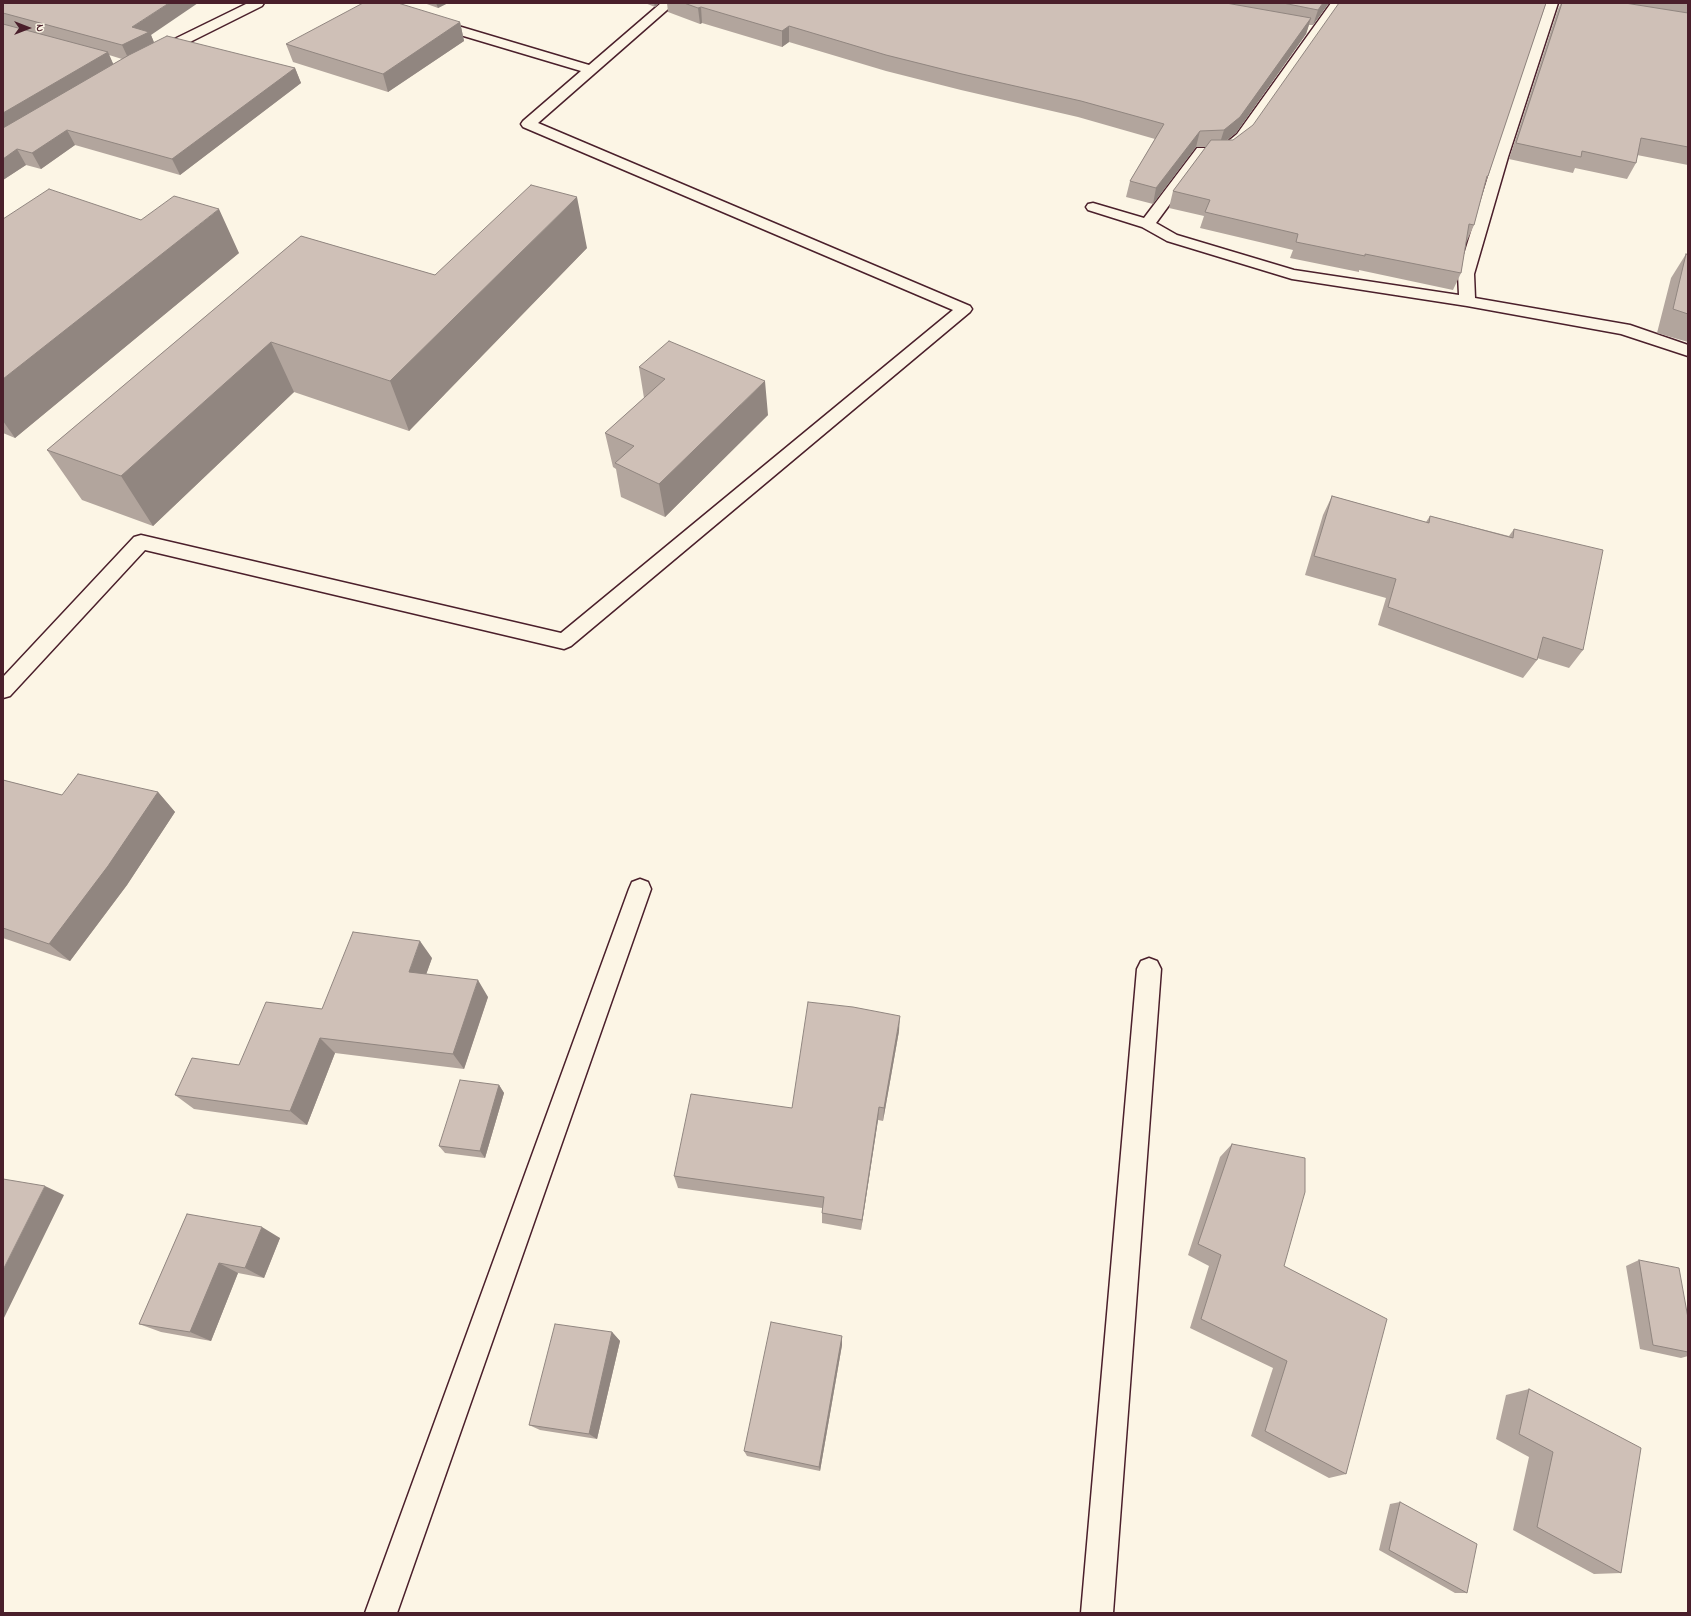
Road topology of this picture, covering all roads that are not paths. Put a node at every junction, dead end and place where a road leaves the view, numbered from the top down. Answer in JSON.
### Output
{"nodes":[{"id":1,"x":258,"y":3,"type":"edge"},
{"id":2,"x":670,"y":3,"type":"edge"},
{"id":3,"x":1337,"y":3,"type":"edge"},
{"id":4,"x":1558,"y":3,"type":"edge"},
{"id":5,"x":418,"y":19,"type":"edge"},
{"id":6,"x":1302,"y":28,"type":"edge"},
{"id":7,"x":1317,"y":31,"type":"junction"},
{"id":8,"x":144,"y":59,"type":"edge"},
{"id":9,"x":591,"y":70,"type":"junction"},
{"id":10,"x":1093,"y":207,"type":"dead end"},
{"id":11,"x":1147,"y":224,"type":"junction"},
{"id":12,"x":1466,"y":301,"type":"junction"},
{"id":13,"x":1688,"y":351,"type":"edge"},
{"id":14,"x":3,"y":690,"type":"edge"},
{"id":15,"x":640,"y":889,"type":"dead end"},
{"id":16,"x":1149,"y":969,"type":"dead end"},
{"id":17,"x":381,"y":1613,"type":"edge"},
{"id":18,"x":1097,"y":1613,"type":"edge"}],
"edges":[{"from":1,"to":8,"type":"street"},
{"from":2,"to":9,"type":"street"},
{"from":3,"to":7,"type":"street"},
{"from":4,"to":12,"type":"street"},
{"from":5,"to":9,"type":"street"},
{"from":6,"to":7,"type":"street"},
{"from":7,"to":11,"type":"street"},
{"from":9,"to":14,"type":"street"},
{"from":10,"to":11,"type":"street"},
{"from":11,"to":12,"type":"street"},
{"from":12,"to":13,"type":"street"},
{"from":15,"to":17,"type":"street"},
{"from":16,"to":18,"type":"street"}]}
